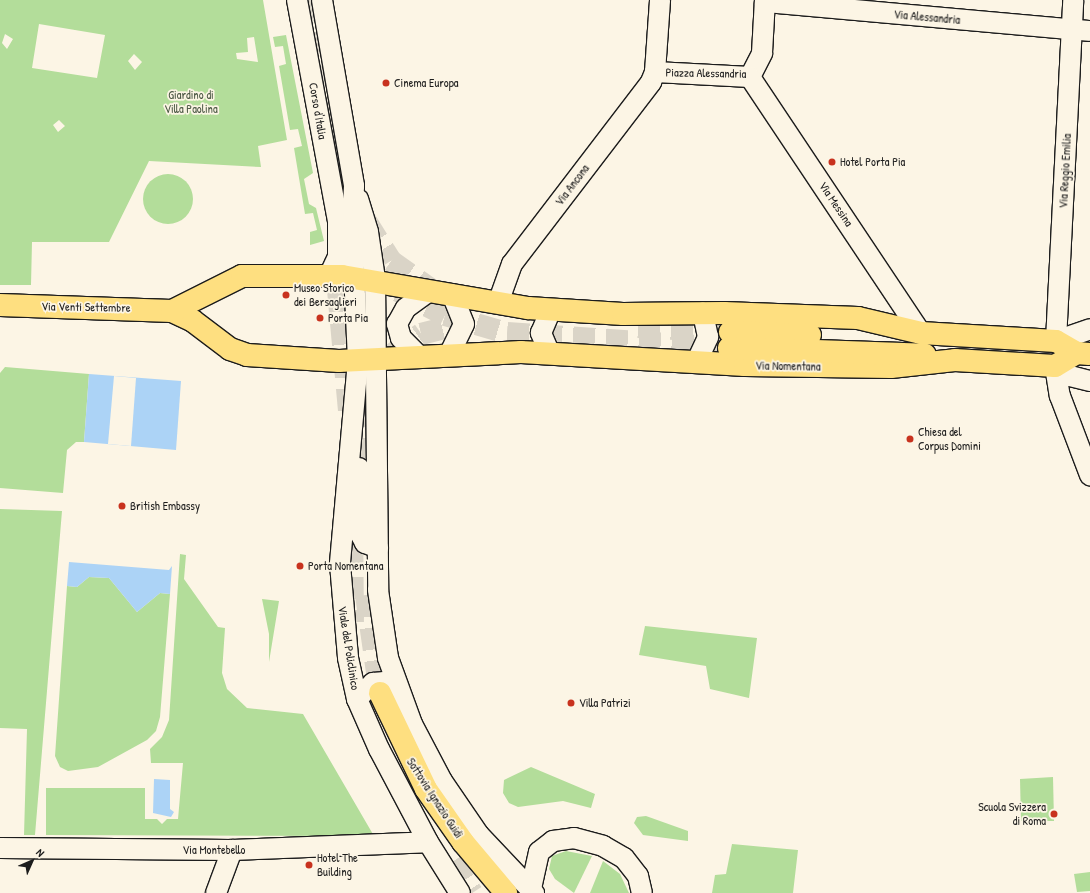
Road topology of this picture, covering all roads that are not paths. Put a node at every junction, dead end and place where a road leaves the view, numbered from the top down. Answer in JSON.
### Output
{"nodes":[{"id":1,"x":297,"y":0,"type":"edge"},
{"id":2,"x":322,"y":0,"type":"edge"},
{"id":3,"x":660,"y":0,"type":"edge"},
{"id":4,"x":1073,"y":0,"type":"edge"},
{"id":5,"x":765,"y":1,"type":"edge"},
{"id":6,"x":1081,"y":30,"type":"edge"},
{"id":7,"x":655,"y":72,"type":"junction"},
{"id":8,"x":750,"y":77,"type":"junction"},
{"id":9,"x":354,"y":186,"type":"junction"},
{"id":10,"x":338,"y":222,"type":"junction"},
{"id":11,"x":329,"y":276,"type":"junction"},
{"id":12,"x":365,"y":278,"type":"junction"},
{"id":13,"x":429,"y":291,"type":"junction"},
{"id":14,"x":452,"y":294,"type":"junction"},
{"id":15,"x":498,"y":303,"type":"junction"},
{"id":16,"x":0,"y":305,"type":"edge"},
{"id":17,"x":551,"y":310,"type":"junction"},
{"id":18,"x":172,"y":311,"type":"junction"},
{"id":19,"x":703,"y":313,"type":"junction"},
{"id":20,"x":1090,"y":329,"type":"edge"},
{"id":21,"x":921,"y":333,"type":"junction"},
{"id":22,"x":1056,"y":341,"type":"junction"},
{"id":23,"x":549,"y":352,"type":"junction"},
{"id":24,"x":1084,"y":353,"type":"edge"},
{"id":25,"x":449,"y":355,"type":"junction"},
{"id":26,"x":420,"y":357,"type":"junction"},
{"id":27,"x":955,"y":360,"type":"junction"},
{"id":28,"x":368,"y":361,"type":"junction"},
{"id":29,"x":696,"y":363,"type":"junction"},
{"id":30,"x":1055,"y":366,"type":"junction"},
{"id":31,"x":1090,"y":381,"type":"edge"},
{"id":32,"x":356,"y":421,"type":"junction"},
{"id":33,"x":1090,"y":475,"type":"edge"},
{"id":34,"x":378,"y":548,"type":"junction"},
{"id":35,"x":388,"y":690,"type":"junction"},
{"id":36,"x":357,"y":699,"type":"junction"},
{"id":37,"x":428,"y":842,"type":"junction"},
{"id":38,"x":0,"y":848,"type":"edge"},
{"id":39,"x":232,"y":850,"type":"junction"},
{"id":40,"x":455,"y":885,"type":"edge"},
{"id":41,"x":531,"y":891,"type":"edge"},
{"id":42,"x":216,"y":893,"type":"edge"},
{"id":43,"x":469,"y":893,"type":"edge"},
{"id":44,"x":506,"y":893,"type":"edge"},
{"id":45,"x":642,"y":893,"type":"edge"}],
"edges":[{"from":1,"to":10,"type":"street","name":"Corso d'Italia"},
{"from":2,"to":9,"type":"street","name":"Corso d'Italia"},
{"from":3,"to":7,"type":"street","name":"Piazza Alessandria"},
{"from":4,"to":6,"type":"street","name":"Via Reggio Emilia"},
{"from":5,"to":6,"type":"street","name":"Via Alessandria"},
{"from":5,"to":8,"type":"street","name":"Piazza Alessandria"},
{"from":6,"to":22,"type":"street","name":"Via Reggio Emilia"},
{"from":7,"to":8,"type":"street","name":"Piazza Alessandria"},
{"from":7,"to":15,"type":"street","name":"Via Ancona"},
{"from":8,"to":21,"type":"street","name":"Via Messina"},
{"from":9,"to":10,"type":"street","name":"Corso d'Italia"},
{"from":9,"to":12,"type":"street"},
{"from":10,"to":11,"type":"street","name":"Corso d'Italia"},
{"from":11,"to":12,"type":"main road","name":"Via Venti Settembre"},
{"from":11,"to":18,"type":"main road","name":"Via Venti Settembre"},
{"from":12,"to":13,"type":"main road","name":"Via Venti Settembre"},
{"from":12,"to":28,"type":"street"},
{"from":13,"to":14,"type":"main road"},
{"from":13,"to":26,"type":"street"},
{"from":14,"to":15,"type":"main road"},
{"from":14,"to":25,"type":"street"},
{"from":15,"to":17,"type":"main road"},
{"from":16,"to":18,"type":"main road","name":"Via Venti Settembre"},
{"from":17,"to":19,"type":"main road"},
{"from":17,"to":23,"type":"street"},
{"from":18,"to":28,"type":"main road","name":"Via Venti Settembre"},
{"from":19,"to":21,"type":"main road"},
{"from":19,"to":29,"type":"street"},
{"from":20,"to":22,"type":"street"},
{"from":21,"to":22,"type":"main road"},
{"from":21,"to":27,"type":"main road"},
{"from":22,"to":24,"type":"main road"},
{"from":23,"to":25,"type":"main road","name":"Via Nomentana"},
{"from":23,"to":29,"type":"main road","name":"Via Nomentana"},
{"from":24,"to":30,"type":"main road"},
{"from":25,"to":26,"type":"main road"},
{"from":26,"to":28,"type":"main road","name":"Via Venti Settembre"},
{"from":27,"to":29,"type":"main road","name":"Via Nomentana"},
{"from":27,"to":30,"type":"main road","name":"Via Nomentana"},
{"from":28,"to":32,"type":"street","name":"Viale del Policlinico"},
{"from":28,"to":34,"type":"street"},
{"from":30,"to":31,"type":"street","name":"Via Nomentana"},
{"from":30,"to":33,"type":"street"},
{"from":32,"to":34,"type":"street","name":"Viale del Policlinico"},
{"from":32,"to":36,"type":"street","name":"Viale del Policlinico"},
{"from":34,"to":35,"type":"street"},
{"from":35,"to":36,"type":"street"},
{"from":35,"to":41,"type":"street"},
{"from":35,"to":44,"type":"main road","name":"Sottovia Ignazio Guidi"},
{"from":36,"to":37,"type":"street","name":"Viale del Policlinico"},
{"from":37,"to":39,"type":"street","name":"Via Montebello"},
{"from":37,"to":40,"type":"street","name":"Viale del Policlinico"},
{"from":38,"to":39,"type":"street","name":"Via Montebello"},
{"from":39,"to":42,"type":"street"},
{"from":40,"to":43,"type":"street","name":"Viale del Policlinico"},
{"from":41,"to":45,"type":"street"}]}
